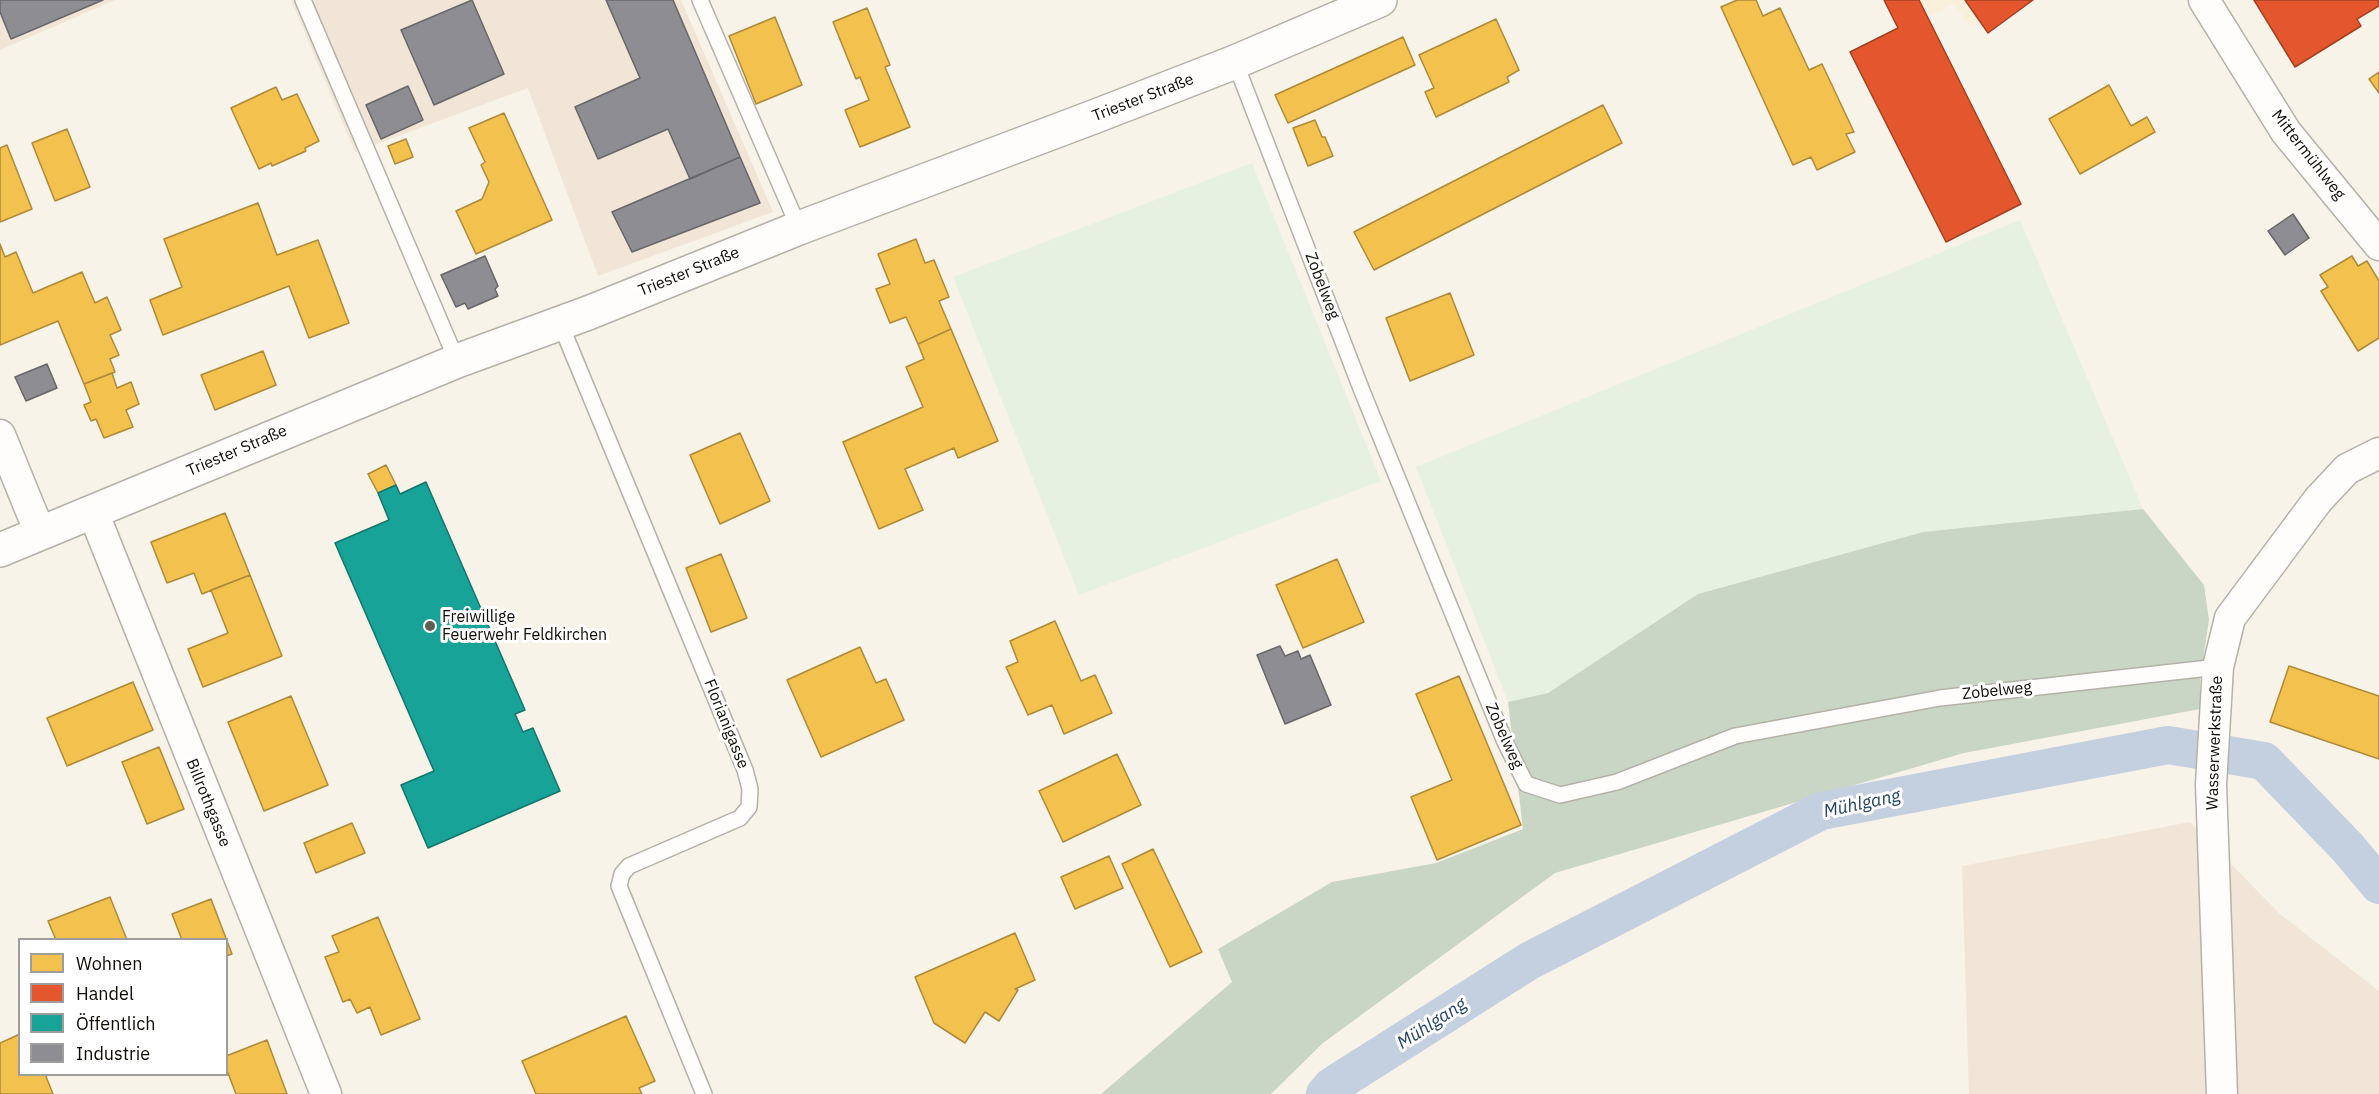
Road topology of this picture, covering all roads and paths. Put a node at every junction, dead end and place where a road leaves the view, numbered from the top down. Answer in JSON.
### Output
{"nodes":[{"id":1,"x":303,"y":0,"type":"edge"},
{"id":2,"x":700,"y":0,"type":"edge"},
{"id":3,"x":1380,"y":0,"type":"edge"},
{"id":4,"x":2204,"y":0,"type":"edge"},
{"id":5,"x":1235,"y":62,"type":"junction"},
{"id":6,"x":800,"y":228,"type":"junction"},
{"id":7,"x":2379,"y":245,"type":"edge"},
{"id":8,"x":560,"y":323,"type":"junction"},
{"id":9,"x":457,"y":361,"type":"junction"},
{"id":10,"x":0,"y":435,"type":"edge"},
{"id":11,"x":2379,"y":453,"type":"edge"},
{"id":12,"x":93,"y":512,"type":"junction"},
{"id":13,"x":40,"y":533,"type":"junction"},
{"id":14,"x":0,"y":550,"type":"edge"},
{"id":15,"x":2218,"y":666,"type":"junction"},
{"id":16,"x":326,"y":1094,"type":"edge"},
{"id":17,"x":704,"y":1094,"type":"edge"},
{"id":18,"x":2222,"y":1094,"type":"edge"}],
"edges":[{"from":1,"to":9,"type":"lane"},
{"from":2,"to":6,"type":"lane"},
{"from":3,"to":5,"type":"main road","name":"Triester Straße"},
{"from":4,"to":7,"type":"street","name":"Mittermühlweg"},
{"from":5,"to":6,"type":"main road","name":"Triester Straße"},
{"from":5,"to":15,"type":"lane","name":"Zobelweg"},
{"from":6,"to":8,"type":"main road","name":"Triester Straße"},
{"from":8,"to":9,"type":"main road","name":"Triester Straße"},
{"from":8,"to":17,"type":"lane","name":"Florianigasse"},
{"from":9,"to":12,"type":"main road","name":"Triester Straße"},
{"from":10,"to":13,"type":"street"},
{"from":11,"to":15,"type":"street","name":"Wasserwerkstraße"},
{"from":12,"to":13,"type":"main road","name":"Triester Straße"},
{"from":12,"to":16,"type":"street","name":"Billrothgasse"},
{"from":13,"to":14,"type":"main road","name":"Triester Straße"},
{"from":15,"to":18,"type":"street","name":"Wasserwerkstraße"}]}
